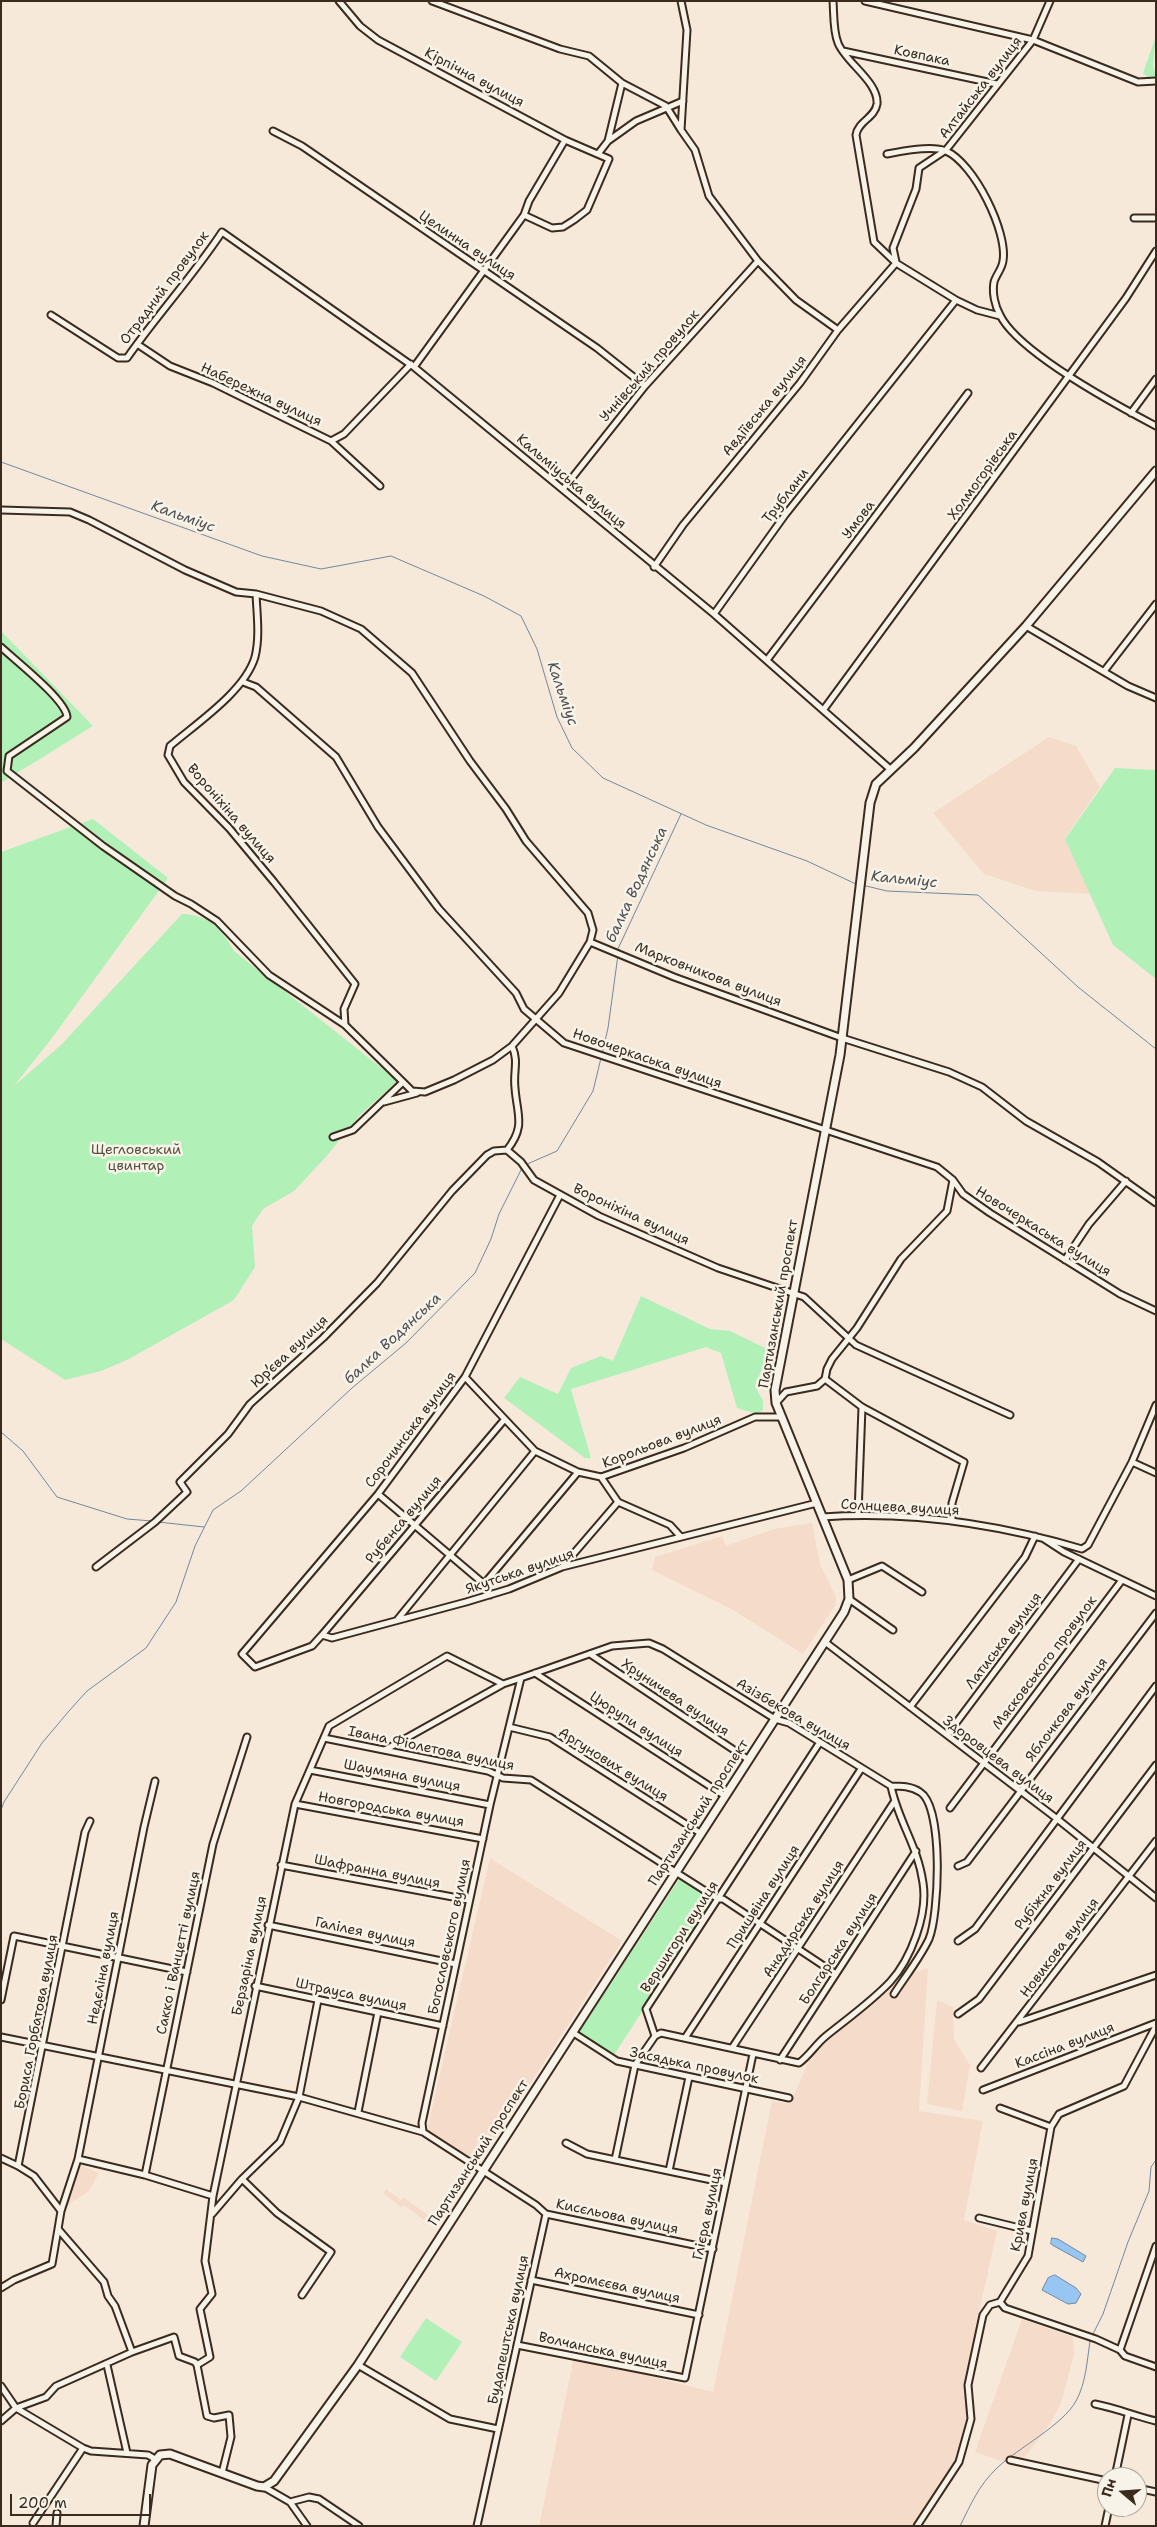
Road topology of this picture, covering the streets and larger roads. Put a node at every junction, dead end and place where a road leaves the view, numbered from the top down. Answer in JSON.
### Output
{"nodes":[{"id":1,"x":339,"y":1,"type":"edge"},
{"id":2,"x":432,"y":1,"type":"edge"},
{"id":3,"x":681,"y":1,"type":"edge"},
{"id":4,"x":833,"y":1,"type":"edge"},
{"id":5,"x":865,"y":1,"type":"edge"},
{"id":6,"x":1050,"y":1,"type":"edge"},
{"id":7,"x":1033,"y":40,"type":"junction"},
{"id":8,"x":842,"y":50,"type":"junction"},
{"id":9,"x":1156,"y":80,"type":"edge"},
{"id":10,"x":622,"y":83,"type":"junction"},
{"id":11,"x":997,"y":84,"type":"junction"},
{"id":12,"x":683,"y":101,"type":"junction"},
{"id":13,"x":666,"y":106,"type":"junction"},
{"id":14,"x":681,"y":130,"type":"junction"},
{"id":15,"x":273,"y":131,"type":"dead end"},
{"id":16,"x":565,"y":140,"type":"junction"},
{"id":17,"x":608,"y":141,"type":"junction"},
{"id":18,"x":946,"y":150,"type":"junction"},
{"id":19,"x":598,"y":154,"type":"junction"},
{"id":20,"x":886,"y":154,"type":"dead end"},
{"id":21,"x":524,"y":215,"type":"junction"},
{"id":22,"x":1134,"y":218,"type":"dead end"},
{"id":23,"x":1156,"y":218,"type":"edge"},
{"id":24,"x":222,"y":232,"type":"joint"},
{"id":25,"x":1156,"y":251,"type":"edge"},
{"id":26,"x":758,"y":262,"type":"junction"},
{"id":27,"x":896,"y":263,"type":"junction"},
{"id":28,"x":483,"y":271,"type":"junction"},
{"id":29,"x":956,"y":300,"type":"junction"},
{"id":30,"x":52,"y":315,"type":"dead end"},
{"id":31,"x":1000,"y":316,"type":"junction"},
{"id":32,"x":838,"y":330,"type":"junction"},
{"id":33,"x":137,"y":344,"type":"junction"},
{"id":34,"x":412,"y":365,"type":"junction"},
{"id":35,"x":1070,"y":376,"type":"junction"},
{"id":36,"x":1156,"y":380,"type":"edge"},
{"id":37,"x":645,"y":386,"type":"junction"},
{"id":38,"x":968,"y":393,"type":"dead end"},
{"id":39,"x":1131,"y":413,"type":"junction"},
{"id":40,"x":1156,"y":426,"type":"edge"},
{"id":41,"x":331,"y":441,"type":"junction"},
{"id":42,"x":1156,"y":471,"type":"edge"},
{"id":43,"x":380,"y":486,"type":"dead end"},
{"id":44,"x":564,"y":488,"type":"junction"},
{"id":45,"x":1,"y":510,"type":"edge"},
{"id":46,"x":654,"y":567,"type":"junction"},
{"id":47,"x":256,"y":594,"type":"junction"},
{"id":48,"x":1156,"y":604,"type":"edge"},
{"id":49,"x":714,"y":614,"type":"junction"},
{"id":50,"x":1026,"y":626,"type":"junction"},
{"id":51,"x":1,"y":647,"type":"edge"},
{"id":52,"x":767,"y":660,"type":"junction"},
{"id":53,"x":1105,"y":670,"type":"junction"},
{"id":54,"x":243,"y":682,"type":"junction"},
{"id":55,"x":1156,"y":698,"type":"edge"},
{"id":56,"x":824,"y":710,"type":"junction"},
{"id":57,"x":1,"y":769,"type":"edge"},
{"id":58,"x":890,"y":769,"type":"junction"},
{"id":59,"x":7,"y":771,"type":"junction"},
{"id":60,"x":590,"y":942,"type":"junction"},
{"id":61,"x":537,"y":1020,"type":"junction"},
{"id":62,"x":345,"y":1025,"type":"junction"},
{"id":63,"x":842,"y":1038,"type":"junction"},
{"id":64,"x":512,"y":1046,"type":"junction"},
{"id":65,"x":403,"y":1082,"type":"junction"},
{"id":66,"x":425,"y":1092,"type":"junction"},
{"id":67,"x":382,"y":1102,"type":"junction"},
{"id":68,"x":825,"y":1130,"type":"junction"},
{"id":69,"x":333,"y":1137,"type":"dead end"},
{"id":70,"x":507,"y":1150,"type":"junction"},
{"id":71,"x":953,"y":1180,"type":"junction"},
{"id":72,"x":1126,"y":1182,"type":"junction"},
{"id":73,"x":560,"y":1195,"type":"junction"},
{"id":74,"x":1156,"y":1203,"type":"edge"},
{"id":75,"x":1065,"y":1260,"type":"junction"},
{"id":76,"x":792,"y":1294,"type":"junction"},
{"id":77,"x":1156,"y":1311,"type":"edge"},
{"id":78,"x":849,"y":1338,"type":"junction"},
{"id":79,"x":465,"y":1376,"type":"junction"},
{"id":80,"x":825,"y":1379,"type":"junction"},
{"id":81,"x":776,"y":1403,"type":"junction"},
{"id":82,"x":1156,"y":1405,"type":"edge"},
{"id":83,"x":862,"y":1407,"type":"junction"},
{"id":84,"x":1010,"y":1415,"type":"dead end"},
{"id":85,"x":782,"y":1417,"type":"junction"},
{"id":86,"x":504,"y":1420,"type":"junction"},
{"id":87,"x":535,"y":1451,"type":"junction"},
{"id":88,"x":1132,"y":1462,"type":"junction"},
{"id":89,"x":578,"y":1472,"type":"junction"},
{"id":90,"x":1156,"y":1472,"type":"edge"},
{"id":91,"x":601,"y":1477,"type":"junction"},
{"id":92,"x":378,"y":1494,"type":"junction"},
{"id":93,"x":618,"y":1502,"type":"junction"},
{"id":94,"x":816,"y":1503,"type":"junction"},
{"id":95,"x":858,"y":1514,"type":"junction"},
{"id":96,"x":822,"y":1516,"type":"junction"},
{"id":97,"x":952,"y":1520,"type":"junction"},
{"id":98,"x":414,"y":1525,"type":"junction"},
{"id":99,"x":680,"y":1536,"type":"junction"},
{"id":100,"x":1035,"y":1536,"type":"junction"},
{"id":101,"x":1042,"y":1537,"type":"junction"},
{"id":102,"x":450,"y":1555,"type":"junction"},
{"id":103,"x":1079,"y":1559,"type":"junction"},
{"id":104,"x":96,"y":1567,"type":"dead end"},
{"id":105,"x":562,"y":1567,"type":"junction"},
{"id":106,"x":848,"y":1580,"type":"junction"},
{"id":107,"x":1122,"y":1580,"type":"junction"},
{"id":108,"x":484,"y":1584,"type":"junction"},
{"id":109,"x":922,"y":1592,"type":"dead end"},
{"id":110,"x":490,"y":1595,"type":"junction"},
{"id":111,"x":1156,"y":1596,"type":"edge"},
{"id":112,"x":849,"y":1599,"type":"junction"},
{"id":113,"x":1156,"y":1613,"type":"edge"},
{"id":114,"x":397,"y":1620,"type":"junction"},
{"id":115,"x":893,"y":1630,"type":"dead end"},
{"id":116,"x":322,"y":1635,"type":"junction"},
{"id":117,"x":825,"y":1642,"type":"junction"},
{"id":118,"x":590,"y":1654,"type":"junction"},
{"id":119,"x":535,"y":1673,"type":"junction"},
{"id":120,"x":521,"y":1678,"type":"junction"},
{"id":121,"x":503,"y":1684,"type":"junction"},
{"id":122,"x":1156,"y":1686,"type":"edge"},
{"id":123,"x":910,"y":1707,"type":"junction"},
{"id":124,"x":775,"y":1719,"type":"junction"},
{"id":125,"x":509,"y":1727,"type":"junction"},
{"id":126,"x":947,"y":1735,"type":"junction"},
{"id":127,"x":247,"y":1738,"type":"dead end"},
{"id":128,"x":324,"y":1738,"type":"junction"},
{"id":129,"x":820,"y":1742,"type":"junction"},
{"id":130,"x":385,"y":1750,"type":"junction"},
{"id":131,"x":749,"y":1760,"type":"junction"},
{"id":132,"x":984,"y":1763,"type":"junction"},
{"id":133,"x":1156,"y":1765,"type":"edge"},
{"id":134,"x":861,"y":1769,"type":"junction"},
{"id":135,"x":310,"y":1770,"type":"junction"},
{"id":136,"x":497,"y":1776,"type":"junction"},
{"id":137,"x":155,"y":1781,"type":"dead end"},
{"id":138,"x":891,"y":1786,"type":"junction"},
{"id":139,"x":1020,"y":1790,"type":"junction"},
{"id":140,"x":725,"y":1796,"type":"junction"},
{"id":141,"x":894,"y":1802,"type":"junction"},
{"id":142,"x":295,"y":1804,"type":"junction"},
{"id":143,"x":490,"y":1805,"type":"junction"},
{"id":144,"x":950,"y":1808,"type":"dead end"},
{"id":145,"x":1056,"y":1818,"type":"junction"},
{"id":146,"x":90,"y":1821,"type":"dead end"},
{"id":147,"x":700,"y":1833,"type":"junction"},
{"id":148,"x":482,"y":1839,"type":"junction"},
{"id":149,"x":1156,"y":1841,"type":"edge"},
{"id":150,"x":1093,"y":1847,"type":"junction"},
{"id":151,"x":916,"y":1851,"type":"junction"},
{"id":152,"x":281,"y":1865,"type":"junction"},
{"id":153,"x":958,"y":1866,"type":"dead end"},
{"id":154,"x":675,"y":1872,"type":"junction"},
{"id":155,"x":1129,"y":1875,"type":"junction"},
{"id":156,"x":1156,"y":1898,"type":"edge"},
{"id":157,"x":718,"y":1899,"type":"junction"},
{"id":158,"x":470,"y":1900,"type":"junction"},
{"id":159,"x":760,"y":1924,"type":"junction"},
{"id":160,"x":268,"y":1925,"type":"junction"},
{"id":161,"x":958,"y":1941,"type":"dead end"},
{"id":162,"x":63,"y":1946,"type":"junction"},
{"id":163,"x":797,"y":1949,"type":"junction"},
{"id":164,"x":118,"y":1958,"type":"junction"},
{"id":165,"x":456,"y":1964,"type":"junction"},
{"id":166,"x":187,"y":1972,"type":"junction"},
{"id":167,"x":836,"y":1974,"type":"junction"},
{"id":168,"x":1156,"y":1975,"type":"edge"},
{"id":169,"x":255,"y":1986,"type":"junction"},
{"id":170,"x":894,"y":1994,"type":"dead end"},
{"id":171,"x":1,"y":2000,"type":"edge"},
{"id":172,"x":318,"y":2000,"type":"junction"},
{"id":173,"x":378,"y":2012,"type":"junction"},
{"id":174,"x":958,"y":2014,"type":"dead end"},
{"id":175,"x":1018,"y":2022,"type":"junction"},
{"id":176,"x":1156,"y":2024,"type":"edge"},
{"id":177,"x":443,"y":2026,"type":"junction"},
{"id":178,"x":572,"y":2032,"type":"junction"},
{"id":179,"x":655,"y":2036,"type":"junction"},
{"id":180,"x":1,"y":2037,"type":"edge"},
{"id":181,"x":685,"y":2038,"type":"junction"},
{"id":182,"x":43,"y":2046,"type":"junction"},
{"id":183,"x":732,"y":2048,"type":"junction"},
{"id":184,"x":753,"y":2054,"type":"junction"},
{"id":185,"x":98,"y":2056,"type":"junction"},
{"id":186,"x":780,"y":2060,"type":"junction"},
{"id":187,"x":636,"y":2065,"type":"junction"},
{"id":188,"x":980,"y":2068,"type":"dead end"},
{"id":189,"x":167,"y":2069,"type":"junction"},
{"id":190,"x":689,"y":2077,"type":"junction"},
{"id":191,"x":235,"y":2083,"type":"junction"},
{"id":192,"x":746,"y":2089,"type":"junction"},
{"id":193,"x":983,"y":2090,"type":"dead end"},
{"id":194,"x":299,"y":2097,"type":"junction"},
{"id":195,"x":789,"y":2098,"type":"dead end"},
{"id":196,"x":1000,"y":2108,"type":"dead end"},
{"id":197,"x":358,"y":2112,"type":"junction"},
{"id":198,"x":1051,"y":2127,"type":"junction"},
{"id":199,"x":423,"y":2132,"type":"junction"},
{"id":200,"x":566,"y":2143,"type":"dead end"},
{"id":201,"x":1,"y":2158,"type":"edge"},
{"id":202,"x":78,"y":2159,"type":"junction"},
{"id":203,"x":615,"y":2160,"type":"junction"},
{"id":204,"x":18,"y":2166,"type":"junction"},
{"id":205,"x":482,"y":2171,"type":"junction"},
{"id":206,"x":669,"y":2172,"type":"junction"},
{"id":207,"x":145,"y":2175,"type":"junction"},
{"id":208,"x":242,"y":2179,"type":"junction"},
{"id":209,"x":726,"y":2183,"type":"junction"},
{"id":210,"x":213,"y":2196,"type":"junction"},
{"id":211,"x":60,"y":2212,"type":"junction"},
{"id":212,"x":212,"y":2214,"type":"junction"},
{"id":213,"x":546,"y":2214,"type":"junction"},
{"id":214,"x":979,"y":2218,"type":"dead end"},
{"id":215,"x":58,"y":2229,"type":"junction"},
{"id":216,"x":1032,"y":2231,"type":"junction"},
{"id":217,"x":1156,"y":2246,"type":"edge"},
{"id":218,"x":712,"y":2249,"type":"junction"},
{"id":219,"x":531,"y":2280,"type":"junction"},
{"id":220,"x":1,"y":2288,"type":"edge"},
{"id":221,"x":302,"y":2295,"type":"dead end"},
{"id":222,"x":1000,"y":2302,"type":"junction"},
{"id":223,"x":699,"y":2315,"type":"junction"},
{"id":224,"x":517,"y":2345,"type":"junction"},
{"id":225,"x":1120,"y":2350,"type":"junction"},
{"id":226,"x":132,"y":2352,"type":"junction"},
{"id":227,"x":107,"y":2365,"type":"junction"},
{"id":228,"x":197,"y":2365,"type":"junction"},
{"id":229,"x":358,"y":2365,"type":"junction"},
{"id":230,"x":1156,"y":2367,"type":"edge"},
{"id":231,"x":685,"y":2378,"type":"joint"},
{"id":232,"x":1,"y":2386,"type":"edge"},
{"id":233,"x":1095,"y":2404,"type":"dead end"},
{"id":234,"x":16,"y":2408,"type":"junction"},
{"id":235,"x":1128,"y":2415,"type":"junction"},
{"id":236,"x":1,"y":2421,"type":"edge"},
{"id":237,"x":1156,"y":2421,"type":"edge"},
{"id":238,"x":498,"y":2429,"type":"junction"},
{"id":239,"x":83,"y":2448,"type":"junction"},
{"id":240,"x":127,"y":2453,"type":"junction"},
{"id":241,"x":156,"y":2459,"type":"junction"},
{"id":242,"x":1010,"y":2460,"type":"dead end"},
{"id":243,"x":1117,"y":2467,"type":"edge"},
{"id":244,"x":222,"y":2474,"type":"junction"},
{"id":245,"x":1097,"y":2479,"type":"edge"},
{"id":246,"x":264,"y":2487,"type":"junction"},
{"id":247,"x":290,"y":2502,"type":"junction"},
{"id":248,"x":57,"y":2513,"type":"dead end"},
{"id":249,"x":33,"y":2523,"type":"dead end"},
{"id":250,"x":56,"y":2526,"type":"edge"},
{"id":251,"x":144,"y":2526,"type":"edge"},
{"id":252,"x":307,"y":2526,"type":"edge"},
{"id":253,"x":359,"y":2526,"type":"edge"},
{"id":254,"x":477,"y":2526,"type":"edge"},
{"id":255,"x":917,"y":2526,"type":"edge"}],
"edges":[{"from":1,"to":16,"type":"street","name":"Кiрпiчна вулиця"},
{"from":2,"to":10,"type":"street"},
{"from":3,"to":12,"type":"street"},
{"from":4,"to":8,"type":"street"},
{"from":5,"to":7,"type":"street"},
{"from":6,"to":7,"type":"street","name":"Алтайська вулиця"},
{"from":7,"to":9,"type":"street"},
{"from":7,"to":11,"type":"street","name":"Алтайська вулиця"},
{"from":8,"to":11,"type":"street","name":"Ковпака"},
{"from":8,"to":27,"type":"street"},
{"from":10,"to":13,"type":"street"},
{"from":10,"to":17,"type":"street"},
{"from":11,"to":18,"type":"street","name":"Алтайська вулиця"},
{"from":12,"to":13,"type":"street"},
{"from":12,"to":14,"type":"street"},
{"from":13,"to":14,"type":"street"},
{"from":13,"to":17,"type":"street"},
{"from":14,"to":26,"type":"street"},
{"from":15,"to":28,"type":"street","name":"Целинна вулиця"},
{"from":16,"to":19,"type":"street","name":"Кiрпiчна вулиця"},
{"from":16,"to":21,"type":"street","name":"Набережна вулиця"},
{"from":17,"to":19,"type":"street"},
{"from":18,"to":20,"type":"street"},
{"from":18,"to":27,"type":"street","name":"Алтайська вулиця"},
{"from":18,"to":31,"type":"street"},
{"from":19,"to":21,"type":"street","name":"Кiрпiчна вулиця"},
{"from":21,"to":28,"type":"street","name":"Набережна вулиця"},
{"from":22,"to":23,"type":"street"},
{"from":24,"to":33,"type":"street","name":"Отрадний провулок"},
{"from":24,"to":34,"type":"street","name":"Кальміуська вулиця"},
{"from":25,"to":35,"type":"street","name":"Холмогорівська"},
{"from":26,"to":32,"type":"street"},
{"from":26,"to":37,"type":"street","name":"Учнівський провулок"},
{"from":27,"to":29,"type":"street"},
{"from":27,"to":32,"type":"street","name":"Авдіївська вулиця"},
{"from":28,"to":34,"type":"street","name":"Набережна вулиця"},
{"from":28,"to":37,"type":"street","name":"Целинна вулиця"},
{"from":29,"to":31,"type":"street"},
{"from":29,"to":49,"type":"street","name":"Трублани"},
{"from":30,"to":33,"type":"street","name":"Отрадний провулок"},
{"from":31,"to":35,"type":"street"},
{"from":32,"to":46,"type":"street","name":"Авдіївська вулиця"},
{"from":33,"to":41,"type":"street","name":"Набережна вулиця"},
{"from":34,"to":41,"type":"street","name":"Набережна вулиця"},
{"from":34,"to":44,"type":"street","name":"Кальміуська вулиця"},
{"from":35,"to":39,"type":"street"},
{"from":35,"to":56,"type":"street","name":"Холмогорівська"},
{"from":36,"to":39,"type":"street"},
{"from":37,"to":44,"type":"street","name":"Учнівський провулок"},
{"from":38,"to":52,"type":"street","name":"Умова"},
{"from":39,"to":40,"type":"street"},
{"from":41,"to":43,"type":"street"},
{"from":42,"to":50,"type":"street","name":"Партизанський проспект"},
{"from":44,"to":46,"type":"street","name":"Кальміуська вулиця"},
{"from":45,"to":47,"type":"street"},
{"from":46,"to":49,"type":"street","name":"Кальміуська вулиця"},
{"from":47,"to":54,"type":"street","name":"Вороніхіна вулиця"},
{"from":47,"to":60,"type":"street"},
{"from":48,"to":53,"type":"street"},
{"from":49,"to":52,"type":"street","name":"Кальміуська вулиця"},
{"from":50,"to":53,"type":"street"},
{"from":50,"to":58,"type":"street","name":"Партизанський проспект"},
{"from":51,"to":59,"type":"street"},
{"from":52,"to":56,"type":"street","name":"Кальміуська вулиця"},
{"from":53,"to":55,"type":"street"},
{"from":54,"to":61,"type":"street","name":"Новочеркаська вулиця"},
{"from":54,"to":62,"type":"street","name":"Вороніхіна вулиця"},
{"from":56,"to":58,"type":"street","name":"Кальміуська вулиця"},
{"from":57,"to":59,"type":"street"},
{"from":58,"to":63,"type":"street","name":"Партизанський проспект"},
{"from":59,"to":62,"type":"street"},
{"from":60,"to":61,"type":"street"},
{"from":60,"to":63,"type":"street","name":"Марковникова вулиця"},
{"from":61,"to":64,"type":"street"},
{"from":61,"to":68,"type":"street","name":"Новочеркаська вулиця"},
{"from":62,"to":65,"type":"street"},
{"from":63,"to":68,"type":"street","name":"Партизанський проспект"},
{"from":63,"to":72,"type":"street","name":"Марковникова вулиця"},
{"from":64,"to":66,"type":"street"},
{"from":64,"to":70,"type":"street"},
{"from":65,"to":66,"type":"street"},
{"from":65,"to":67,"type":"street"},
{"from":66,"to":67,"type":"street"},
{"from":67,"to":69,"type":"street"},
{"from":68,"to":71,"type":"street","name":"Новочеркаська вулиця"},
{"from":68,"to":76,"type":"street","name":"Партизанський проспект"},
{"from":70,"to":73,"type":"street","name":"Вороніхіна вулиця"},
{"from":70,"to":104,"type":"street","name":"Юр’єва вулиця"},
{"from":71,"to":75,"type":"street","name":"Новочеркаська вулиця"},
{"from":71,"to":78,"type":"street"},
{"from":72,"to":74,"type":"street","name":"Марковникова вулиця"},
{"from":72,"to":75,"type":"street"},
{"from":73,"to":76,"type":"street","name":"Вороніхіна вулиця"},
{"from":73,"to":79,"type":"street","name":"Сорочинська вулиця"},
{"from":75,"to":77,"type":"street","name":"Новочеркаська вулиця"},
{"from":76,"to":78,"type":"street","name":"Вороніхіна вулиця"},
{"from":76,"to":81,"type":"street","name":"Партизанський проспект"},
{"from":78,"to":80,"type":"street"},
{"from":78,"to":84,"type":"street","name":"Вороніхіна вулиця"},
{"from":79,"to":86,"type":"street","name":"Корольова вулиця"},
{"from":79,"to":92,"type":"street","name":"Сорочинська вулиця"},
{"from":80,"to":81,"type":"street"},
{"from":80,"to":83,"type":"street"},
{"from":81,"to":85,"type":"street","name":"Партизанський проспект"},
{"from":82,"to":88,"type":"street"},
{"from":83,"to":95,"type":"street"},
{"from":83,"to":97,"type":"street"},
{"from":85,"to":91,"type":"street","name":"Корольова вулиця"},
{"from":85,"to":94,"type":"street","name":"Партизанський проспект"},
{"from":86,"to":87,"type":"street","name":"Корольова вулиця"},
{"from":86,"to":98,"type":"street","name":"Рубенса вулиця"},
{"from":87,"to":89,"type":"street","name":"Корольова вулиця"},
{"from":87,"to":102,"type":"street"},
{"from":88,"to":90,"type":"street"},
{"from":88,"to":101,"type":"street"},
{"from":89,"to":91,"type":"street","name":"Корольова вулиця"},
{"from":89,"to":108,"type":"street"},
{"from":91,"to":93,"type":"street"},
{"from":92,"to":98,"type":"street"},
{"from":92,"to":116,"type":"street","name":"Сорочинська вулиця"},
{"from":93,"to":99,"type":"street"},
{"from":93,"to":105,"type":"street"},
{"from":94,"to":96,"type":"street","name":"Партизанський проспект"},
{"from":94,"to":99,"type":"street","name":"Якутська вулиця"},
{"from":95,"to":96,"type":"street","name":"Солнцева вулиця"},
{"from":95,"to":97,"type":"street","name":"Солнцева вулиця"},
{"from":96,"to":106,"type":"street","name":"Партизанський проспект"},
{"from":97,"to":100,"type":"street","name":"Солнцева вулиця"},
{"from":98,"to":102,"type":"street"},
{"from":98,"to":116,"type":"street","name":"Рубенса вулиця"},
{"from":99,"to":105,"type":"street","name":"Якутська вулиця"},
{"from":100,"to":101,"type":"street"},
{"from":100,"to":123,"type":"street"},
{"from":101,"to":103,"type":"street"},
{"from":102,"to":108,"type":"street"},
{"from":102,"to":114,"type":"street"},
{"from":103,"to":107,"type":"street"},
{"from":103,"to":126,"type":"street","name":"Латиська вулиця"},
{"from":105,"to":110,"type":"street","name":"Якутська вулиця"},
{"from":106,"to":109,"type":"street"},
{"from":106,"to":112,"type":"street","name":"Партизанський проспект"},
{"from":107,"to":111,"type":"street"},
{"from":107,"to":132,"type":"street","name":"Мясковського провулок"},
{"from":108,"to":110,"type":"street"},
{"from":110,"to":114,"type":"street","name":"Якутська вулиця"},
{"from":112,"to":115,"type":"street"},
{"from":112,"to":117,"type":"street","name":"Партизанський проспект"},
{"from":113,"to":139,"type":"street","name":"Яблочкова вулиця"},
{"from":114,"to":116,"type":"street","name":"Якутська вулиця"},
{"from":117,"to":123,"type":"street","name":"Здоровцева вулиця"},
{"from":117,"to":124,"type":"street","name":"Партизанський проспект"},
{"from":118,"to":119,"type":"street","name":"Азізбекова вулиця"},
{"from":118,"to":124,"type":"street","name":"Азізбекова вулиця"},
{"from":118,"to":131,"type":"street","name":"Хруничева вулиця"},
{"from":119,"to":120,"type":"street","name":"Азізбекова вулиця"},
{"from":119,"to":140,"type":"street","name":"Цюрупи вулиця"},
{"from":120,"to":121,"type":"street","name":"Азізбекова вулиця"},
{"from":120,"to":125,"type":"street","name":"Богословського вулиця"},
{"from":121,"to":128,"type":"street","name":"Берзаріна вулиця"},
{"from":121,"to":130,"type":"street","name":"Азізбекова вулиця"},
{"from":122,"to":145,"type":"street"},
{"from":123,"to":126,"type":"street","name":"Здоровцева вулиця"},
{"from":124,"to":129,"type":"street","name":"Азізбекова вулиця"},
{"from":124,"to":131,"type":"street","name":"Партизанський проспект"},
{"from":125,"to":136,"type":"street","name":"Богословського вулиця"},
{"from":125,"to":147,"type":"street","name":"Аргунових вулиця"},
{"from":126,"to":132,"type":"street","name":"Здоровцева вулиця"},
{"from":127,"to":166,"type":"street","name":"Сакко і Ванцетті вулиця"},
{"from":128,"to":130,"type":"street","name":"Івана Фіолетова вулиця"},
{"from":128,"to":135,"type":"street","name":"Берзаріна вулиця"},
{"from":129,"to":134,"type":"street","name":"Азізбекова вулиця"},
{"from":129,"to":157,"type":"street","name":"Вершигори вулиця"},
{"from":130,"to":136,"type":"street","name":"Івана Фіолетова вулиця"},
{"from":131,"to":140,"type":"street","name":"Партизанський проспект"},
{"from":132,"to":139,"type":"street","name":"Здоровцева вулиця"},
{"from":132,"to":144,"type":"street","name":"Мясковського провулок"},
{"from":133,"to":150,"type":"street","name":"Рубіжна вулиця"},
{"from":134,"to":138,"type":"street","name":"Азізбекова вулиця"},
{"from":134,"to":159,"type":"street","name":"Пришвіна вулиця"},
{"from":135,"to":142,"type":"street","name":"Берзаріна вулиця"},
{"from":135,"to":143,"type":"street","name":"Шаумяна вулиця"},
{"from":136,"to":143,"type":"street","name":"Богословського вулиця"},
{"from":136,"to":154,"type":"street","name":"Івана Фіолетова вулиця"},
{"from":137,"to":164,"type":"street","name":"Недєліна вулиця"},
{"from":138,"to":141,"type":"street"},
{"from":138,"to":170,"type":"street"},
{"from":139,"to":145,"type":"street","name":"Здоровцева вулиця"},
{"from":139,"to":153,"type":"street","name":"Яблочкова вулиця"},
{"from":140,"to":147,"type":"street","name":"Партизанський проспект"},
{"from":141,"to":151,"type":"street"},
{"from":141,"to":163,"type":"street","name":"Анадирська вулиця"},
{"from":142,"to":148,"type":"street","name":"Новгородська вулиця"},
{"from":142,"to":152,"type":"street","name":"Берзаріна вулиця"},
{"from":143,"to":148,"type":"street","name":"Богословського вулиця"},
{"from":145,"to":150,"type":"street","name":"Здоровцева вулиця"},
{"from":145,"to":161,"type":"street"},
{"from":146,"to":162,"type":"street","name":"Бориса Горбатова вулиця"},
{"from":147,"to":154,"type":"street","name":"Партизанський проспект"},
{"from":148,"to":158,"type":"street","name":"Богословського вулиця"},
{"from":149,"to":155,"type":"street","name":"Новикова вулиця"},
{"from":150,"to":155,"type":"street","name":"Здоровцева вулиця"},
{"from":150,"to":174,"type":"street","name":"Рубіжна вулиця"},
{"from":151,"to":167,"type":"street","name":"Болгарська вулиця"},
{"from":151,"to":186,"type":"street","name":"Засядька провулок"},
{"from":152,"to":158,"type":"street","name":"Шафранна вулиця"},
{"from":152,"to":160,"type":"street","name":"Берзаріна вулиця"},
{"from":154,"to":157,"type":"street","name":"Івана Фіолетова вулиця"},
{"from":154,"to":178,"type":"street","name":"Партизанський проспект"},
{"from":155,"to":156,"type":"street","name":"Здоровцева вулиця"},
{"from":155,"to":175,"type":"street","name":"Новикова вулиця"},
{"from":157,"to":159,"type":"street","name":"Івана Фіолетова вулиця"},
{"from":157,"to":179,"type":"street","name":"Вершигори вулиця"},
{"from":158,"to":165,"type":"street","name":"Богословського вулиця"},
{"from":159,"to":163,"type":"street","name":"Івана Фіолетова вулиця"},
{"from":159,"to":181,"type":"street","name":"Пришвіна вулиця"},
{"from":160,"to":165,"type":"street","name":"Галілея вулиця"},
{"from":160,"to":169,"type":"street","name":"Берзаріна вулиця"},
{"from":162,"to":164,"type":"street"},
{"from":162,"to":171,"type":"street"},
{"from":162,"to":182,"type":"street","name":"Бориса Горбатова вулиця"},
{"from":163,"to":167,"type":"street","name":"Івана Фіолетова вулиця"},
{"from":163,"to":183,"type":"street","name":"Анадирська вулиця"},
{"from":164,"to":166,"type":"street"},
{"from":164,"to":185,"type":"street","name":"Недєліна вулиця"},
{"from":165,"to":177,"type":"street","name":"Богословського вулиця"},
{"from":166,"to":189,"type":"street","name":"Сакко і Ванцетті вулиця"},
{"from":167,"to":186,"type":"street","name":"Болгарська вулиця"},
{"from":168,"to":175,"type":"street"},
{"from":169,"to":172,"type":"street","name":"Штрауса вулиця"},
{"from":169,"to":191,"type":"street","name":"Берзаріна вулиця"},
{"from":172,"to":173,"type":"street","name":"Штрауса вулиця"},
{"from":172,"to":194,"type":"street"},
{"from":173,"to":177,"type":"street","name":"Штрауса вулиця"},
{"from":173,"to":197,"type":"street"},
{"from":175,"to":188,"type":"street","name":"Новикова вулиця"},
{"from":176,"to":193,"type":"street","name":"Кассіна вулиця"},
{"from":176,"to":198,"type":"street"},
{"from":177,"to":199,"type":"street","name":"Богословського вулиця"},
{"from":178,"to":187,"type":"street","name":"Засядька провулок"},
{"from":178,"to":205,"type":"street","name":"Партизанський проспект"},
{"from":179,"to":181,"type":"street","name":"Засядька провулок"},
{"from":179,"to":187,"type":"street"},
{"from":180,"to":182,"type":"street"},
{"from":181,"to":183,"type":"street","name":"Засядька провулок"},
{"from":182,"to":185,"type":"street"},
{"from":182,"to":204,"type":"street","name":"Бориса Горбатова вулиця"},
{"from":183,"to":184,"type":"street","name":"Засядька провулок"},
{"from":184,"to":186,"type":"street","name":"Засядька провулок"},
{"from":184,"to":192,"type":"street","name":"Глієра вулиця"},
{"from":185,"to":189,"type":"street"},
{"from":185,"to":202,"type":"street","name":"Недєліна вулиця"},
{"from":187,"to":190,"type":"street","name":"Засядька провулок"},
{"from":187,"to":203,"type":"street"},
{"from":189,"to":191,"type":"street"},
{"from":189,"to":207,"type":"street","name":"Сакко і Ванцетті вулиця"},
{"from":190,"to":192,"type":"street","name":"Засядька провулок"},
{"from":190,"to":206,"type":"street"},
{"from":191,"to":194,"type":"street"},
{"from":191,"to":210,"type":"street","name":"Берзаріна вулиця"},
{"from":192,"to":195,"type":"street","name":"Засядька провулок"},
{"from":192,"to":209,"type":"street","name":"Глієра вулиця"},
{"from":194,"to":197,"type":"street"},
{"from":194,"to":208,"type":"street"},
{"from":196,"to":198,"type":"street"},
{"from":197,"to":199,"type":"street"},
{"from":198,"to":216,"type":"street","name":"Крива вулиця"},
{"from":199,"to":205,"type":"street"},
{"from":200,"to":203,"type":"street"},
{"from":201,"to":204,"type":"street"},
{"from":202,"to":207,"type":"street"},
{"from":202,"to":211,"type":"street","name":"Недєліна вулиця"},
{"from":203,"to":206,"type":"street"},
{"from":204,"to":211,"type":"street"},
{"from":205,"to":213,"type":"street"},
{"from":205,"to":229,"type":"street","name":"Партизанський проспект"},
{"from":206,"to":209,"type":"street"},
{"from":207,"to":210,"type":"street"},
{"from":208,"to":212,"type":"street"},
{"from":208,"to":221,"type":"street"},
{"from":209,"to":218,"type":"street","name":"Глієра вулиця"},
{"from":210,"to":212,"type":"street","name":"Берзаріна вулиця"},
{"from":211,"to":215,"type":"street","name":"Недєліна вулиця"},
{"from":212,"to":228,"type":"street","name":"Берзаріна вулиця"},
{"from":213,"to":218,"type":"street","name":"Кисєльова вулиця"},
{"from":213,"to":219,"type":"street","name":"Будапештська вулиця"},
{"from":214,"to":216,"type":"street"},
{"from":215,"to":220,"type":"street","name":"Недєліна вулиця"},
{"from":215,"to":226,"type":"street"},
{"from":216,"to":222,"type":"street","name":"Крива вулиця"},
{"from":217,"to":225,"type":"street"},
{"from":218,"to":223,"type":"street","name":"Глієра вулиця"},
{"from":219,"to":223,"type":"street","name":"Ахромєєва вулиця"},
{"from":219,"to":224,"type":"street","name":"Будапештська вулиця"},
{"from":222,"to":225,"type":"street"},
{"from":222,"to":255,"type":"street","name":"Крива вулиця"},
{"from":223,"to":231,"type":"street","name":"Глієра вулиця"},
{"from":224,"to":231,"type":"street","name":"Волчанська вулиця"},
{"from":224,"to":238,"type":"street","name":"Будапештська вулиця"},
{"from":225,"to":230,"type":"street"},
{"from":226,"to":227,"type":"street"},
{"from":226,"to":228,"type":"street"},
{"from":227,"to":234,"type":"street"},
{"from":227,"to":240,"type":"street"},
{"from":228,"to":244,"type":"street"},
{"from":229,"to":238,"type":"street"},
{"from":229,"to":246,"type":"street","name":"Партизанський проспект"},
{"from":232,"to":234,"type":"street"},
{"from":233,"to":235,"type":"street"},
{"from":234,"to":236,"type":"street"},
{"from":234,"to":239,"type":"street"},
{"from":235,"to":237,"type":"street"},
{"from":235,"to":243,"type":"street"},
{"from":238,"to":254,"type":"street","name":"Будапештська вулиця"},
{"from":239,"to":240,"type":"street"},
{"from":239,"to":249,"type":"street"},
{"from":240,"to":241,"type":"street"},
{"from":241,"to":244,"type":"street"},
{"from":241,"to":251,"type":"street"},
{"from":242,"to":245,"type":"street"},
{"from":244,"to":246,"type":"street"},
{"from":246,"to":247,"type":"street"},
{"from":247,"to":252,"type":"street"},
{"from":247,"to":253,"type":"street"},
{"from":248,"to":250,"type":"street"}]}
